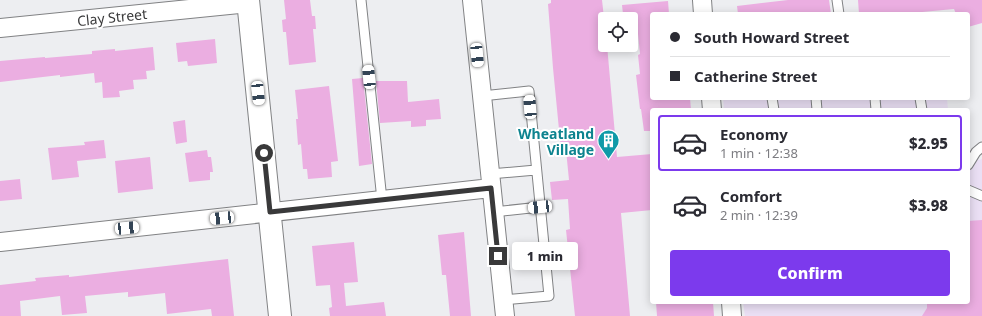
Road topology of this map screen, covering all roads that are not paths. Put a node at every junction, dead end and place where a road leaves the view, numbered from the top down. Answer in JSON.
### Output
{"nodes":[{"id":1,"x":361,"y":0,"type":"edge"},
{"id":2,"x":472,"y":0,"type":"edge"},
{"id":3,"x":702,"y":0,"type":"edge"},
{"id":4,"x":837,"y":0,"type":"edge"},
{"id":5,"x":248,"y":2,"type":"edge"},
{"id":6,"x":703,"y":12,"type":"edge"},
{"id":7,"x":839,"y":12,"type":"edge"},
{"id":8,"x":0,"y":28,"type":"edge"},
{"id":9,"x":482,"y":96,"type":"junction"},
{"id":10,"x":982,"y":147,"type":"edge"},
{"id":11,"x":970,"y":162,"type":"edge"},
{"id":12,"x":536,"y":170,"type":"junction"},
{"id":13,"x":490,"y":181,"type":"junction"},
{"id":14,"x":970,"y":191,"type":"edge"},
{"id":15,"x":982,"y":196,"type":"edge"},
{"id":16,"x":382,"y":200,"type":"junction"},
{"id":17,"x":540,"y":207,"type":"junction"},
{"id":18,"x":270,"y":212,"type":"junction"},
{"id":19,"x":494,"y":212,"type":"junction"},
{"id":20,"x":0,"y":242,"type":"edge"},
{"id":21,"x":731,"y":304,"type":"edge"},
{"id":22,"x":504,"y":308,"type":"edge"},
{"id":23,"x":280,"y":316,"type":"edge"},
{"id":24,"x":732,"y":316,"type":"edge"}],
"edges":[{"from":1,"to":16,"type":"lane"},
{"from":2,"to":9,"type":"street"},
{"from":3,"to":6,"type":"street"},
{"from":4,"to":7,"type":"lane"},
{"from":5,"to":8,"type":"street","name":"Clay Street"},
{"from":5,"to":18,"type":"main road"},
{"from":9,"to":12,"type":"lane"},
{"from":9,"to":13,"type":"street"},
{"from":10,"to":11,"type":"lane"},
{"from":12,"to":13,"type":"lane"},
{"from":12,"to":17,"type":"lane"},
{"from":13,"to":16,"type":"street"},
{"from":13,"to":19,"type":"street"},
{"from":14,"to":15,"type":"lane"},
{"from":16,"to":18,"type":"street"},
{"from":17,"to":19,"type":"lane"},
{"from":17,"to":22,"type":"lane"},
{"from":18,"to":20,"type":"street"},
{"from":18,"to":23,"type":"main road"},
{"from":19,"to":22,"type":"street"},
{"from":21,"to":24,"type":"street"}]}
